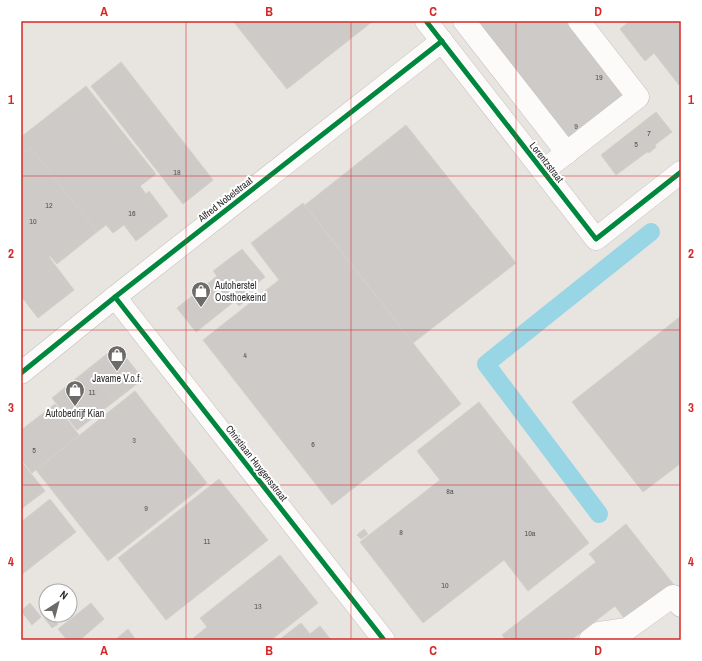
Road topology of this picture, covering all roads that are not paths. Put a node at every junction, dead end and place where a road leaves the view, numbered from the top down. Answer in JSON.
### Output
{"nodes":[{"id":1,"x":426,"y":21,"type":"edge"},
{"id":2,"x":579,"y":21,"type":"edge"},
{"id":3,"x":470,"y":29,"type":"edge"},
{"id":4,"x":447,"y":48,"type":"junction"},
{"id":5,"x":567,"y":152,"type":"junction"},
{"id":6,"x":543,"y":171,"type":"junction"},
{"id":7,"x":678,"y":182,"type":"edge"},
{"id":8,"x":115,"y":297,"type":"junction"},
{"id":9,"x":21,"y":373,"type":"edge"},
{"id":10,"x":681,"y":606,"type":"edge"},
{"id":11,"x":384,"y":640,"type":"edge"},
{"id":12,"x":590,"y":640,"type":"edge"}],
"edges":[{"from":1,"to":4,"type":"street","name":"Lorentzstraat"},
{"from":2,"to":5,"type":"street","name":"Lorentzstraat"},
{"from":3,"to":4,"type":"street"},
{"from":3,"to":5,"type":"street"},
{"from":4,"to":6,"type":"street","name":"Lorentzstraat"},
{"from":4,"to":8,"type":"street","name":"Alfred Nobelstraat"},
{"from":5,"to":6,"type":"street","name":"Lorentzstraat"},
{"from":6,"to":7,"type":"street","name":"Lorentzstraat"},
{"from":8,"to":9,"type":"street","name":"Alfred Nobelstraat"},
{"from":8,"to":11,"type":"street","name":"Christiaan Huygensstraat"},
{"from":10,"to":12,"type":"street"}]}
